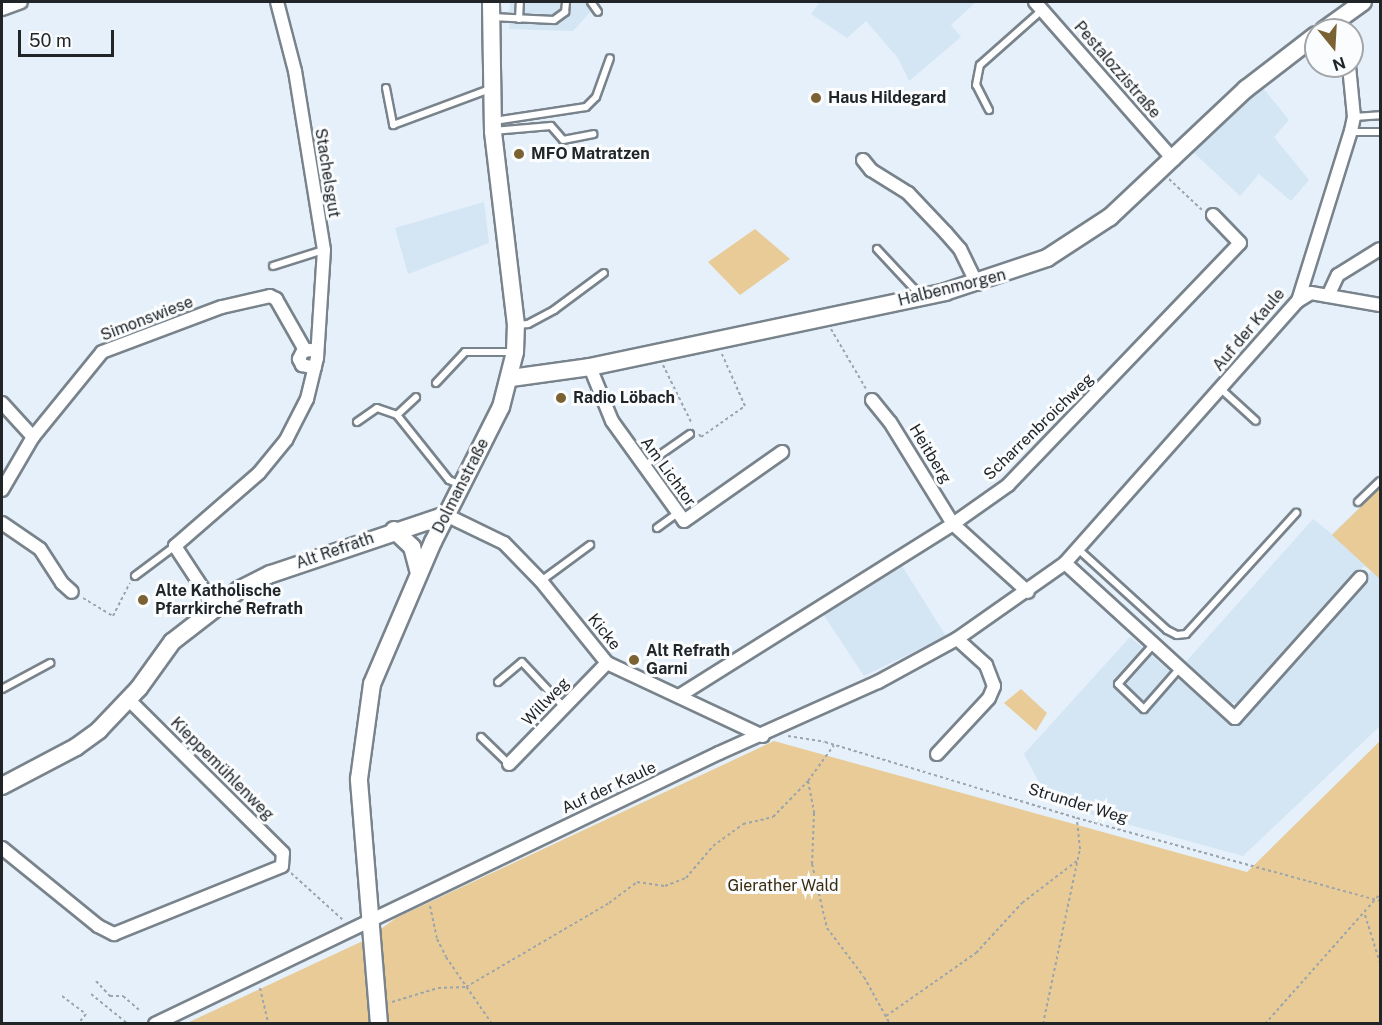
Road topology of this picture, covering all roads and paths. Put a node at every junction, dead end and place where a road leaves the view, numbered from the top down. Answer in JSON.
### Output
{"nodes":[{"id":1,"x":21,"y":2,"type":"edge"},
{"id":2,"x":277,"y":2,"type":"edge"},
{"id":3,"x":520,"y":2,"type":"edge"},
{"id":4,"x":566,"y":2,"type":"edge"},
{"id":5,"x":591,"y":2,"type":"edge"},
{"id":6,"x":1363,"y":2,"type":"edge"},
{"id":7,"x":1039,"y":4,"type":"edge"},
{"id":8,"x":2,"y":9,"type":"edge"},
{"id":9,"x":491,"y":9,"type":"edge"},
{"id":10,"x":598,"y":12,"type":"dead end"},
{"id":11,"x":1349,"y":18,"type":"edge"},
{"id":12,"x":519,"y":19,"type":"junction"},
{"id":13,"x":1304,"y":44,"type":"edge"},
{"id":14,"x":610,"y":58,"type":"dead end"},
{"id":15,"x":1350,"y":78,"type":"edge"},
{"id":16,"x":386,"y":88,"type":"dead end"},
{"id":17,"x":490,"y":89,"type":"junction"},
{"id":18,"x":989,"y":110,"type":"dead end"},
{"id":19,"x":1380,"y":115,"type":"edge"},
{"id":20,"x":1354,"y":117,"type":"junction"},
{"id":21,"x":492,"y":126,"type":"junction"},
{"id":22,"x":1350,"y":132,"type":"junction"},
{"id":23,"x":1380,"y":132,"type":"edge"},
{"id":24,"x":593,"y":134,"type":"dead end"},
{"id":25,"x":863,"y":160,"type":"dead end"},
{"id":26,"x":1174,"y":160,"type":"junction"},
{"id":27,"x":1160,"y":171,"type":"junction"},
{"id":28,"x":1213,"y":215,"type":"joint"},
{"id":29,"x":877,"y":249,"type":"dead end"},
{"id":30,"x":1380,"y":249,"type":"edge"},
{"id":31,"x":324,"y":250,"type":"junction"},
{"id":32,"x":273,"y":266,"type":"dead end"},
{"id":33,"x":604,"y":273,"type":"dead end"},
{"id":34,"x":977,"y":284,"type":"junction"},
{"id":35,"x":922,"y":296,"type":"junction"},
{"id":36,"x":1329,"y":296,"type":"junction"},
{"id":37,"x":1298,"y":301,"type":"junction"},
{"id":38,"x":1380,"y":305,"type":"edge"},
{"id":39,"x":824,"y":317,"type":"junction"},
{"id":40,"x":516,"y":325,"type":"junction"},
{"id":41,"x":717,"y":340,"type":"junction"},
{"id":42,"x":312,"y":350,"type":"junction"},
{"id":43,"x":515,"y":352,"type":"junction"},
{"id":44,"x":659,"y":353,"type":"junction"},
{"id":45,"x":590,"y":368,"type":"junction"},
{"id":46,"x":315,"y":369,"type":"junction"},
{"id":47,"x":511,"y":378,"type":"junction"},
{"id":48,"x":436,"y":383,"type":"dead end"},
{"id":49,"x":1221,"y":389,"type":"junction"},
{"id":50,"x":416,"y":397,"type":"dead end"},
{"id":51,"x":872,"y":400,"type":"joint"},
{"id":52,"x":2,"y":403,"type":"edge"},
{"id":53,"x":397,"y":415,"type":"junction"},
{"id":54,"x":1256,"y":421,"type":"dead end"},
{"id":55,"x":357,"y":422,"type":"dead end"},
{"id":56,"x":690,"y":434,"type":"dead end"},
{"id":57,"x":33,"y":437,"type":"junction"},
{"id":58,"x":782,"y":452,"type":"dead end"},
{"id":59,"x":644,"y":467,"type":"junction"},
{"id":60,"x":1380,"y":481,"type":"edge"},
{"id":61,"x":461,"y":486,"type":"junction"},
{"id":62,"x":2,"y":490,"type":"edge"},
{"id":63,"x":1358,"y":502,"type":"dead end"},
{"id":64,"x":1296,"y":513,"type":"dead end"},
{"id":65,"x":676,"y":514,"type":"junction"},
{"id":66,"x":446,"y":515,"type":"junction"},
{"id":67,"x":2,"y":523,"type":"edge"},
{"id":68,"x":953,"y":524,"type":"junction"},
{"id":69,"x":657,"y":528,"type":"dead end"},
{"id":70,"x":394,"y":530,"type":"junction"},
{"id":71,"x":590,"y":545,"type":"dead end"},
{"id":72,"x":175,"y":546,"type":"junction"},
{"id":73,"x":1077,"y":548,"type":"junction"},
{"id":74,"x":1065,"y":562,"type":"junction"},
{"id":75,"x":418,"y":573,"type":"junction"},
{"id":76,"x":135,"y":576,"type":"joint"},
{"id":77,"x":1360,"y":578,"type":"dead end"},
{"id":78,"x":541,"y":581,"type":"junction"},
{"id":79,"x":72,"y":592,"type":"joint"},
{"id":80,"x":1028,"y":592,"type":"junction"},
{"id":81,"x":215,"y":607,"type":"junction"},
{"id":82,"x":957,"y":639,"type":"junction"},
{"id":83,"x":1154,"y":645,"type":"junction"},
{"id":84,"x":50,"y":663,"type":"dead end"},
{"id":85,"x":606,"y":663,"type":"junction"},
{"id":86,"x":1179,"y":669,"type":"junction"},
{"id":87,"x":498,"y":682,"type":"dead end"},
{"id":88,"x":2,"y":689,"type":"edge"},
{"id":89,"x":679,"y":696,"type":"junction"},
{"id":90,"x":129,"y":700,"type":"junction"},
{"id":91,"x":564,"y":707,"type":"junction"},
{"id":92,"x":766,"y":734,"type":"junction"},
{"id":93,"x":481,"y":737,"type":"dead end"},
{"id":94,"x":834,"y":745,"type":"junction"},
{"id":95,"x":937,"y":754,"type":"dead end"},
{"id":96,"x":508,"y":764,"type":"joint"},
{"id":97,"x":808,"y":781,"type":"junction"},
{"id":98,"x":2,"y":786,"type":"edge"},
{"id":99,"x":1077,"y":818,"type":"junction"},
{"id":100,"x":2,"y":848,"type":"edge"},
{"id":101,"x":1078,"y":860,"type":"junction"},
{"id":102,"x":282,"y":866,"type":"junction"},
{"id":103,"x":1380,"y":894,"type":"edge"},
{"id":104,"x":427,"y":895,"type":"junction"},
{"id":105,"x":1375,"y":900,"type":"junction"},
{"id":106,"x":1380,"y":901,"type":"edge"},
{"id":107,"x":1365,"y":915,"type":"junction"},
{"id":108,"x":370,"y":921,"type":"junction"},
{"id":109,"x":353,"y":929,"type":"junction"},
{"id":110,"x":1380,"y":963,"type":"edge"},
{"id":111,"x":257,"y":974,"type":"junction"},
{"id":112,"x":96,"y":981,"type":"dead end"},
{"id":113,"x":466,"y":987,"type":"junction"},
{"id":114,"x":91,"y":994,"type":"dead end"},
{"id":115,"x":62,"y":996,"type":"dead end"},
{"id":116,"x":392,"y":1002,"type":"dead end"},
{"id":117,"x":140,"y":1011,"type":"dead end"},
{"id":118,"x":886,"y":1016,"type":"junction"},
{"id":119,"x":78,"y":1023,"type":"edge"},
{"id":120,"x":128,"y":1023,"type":"edge"},
{"id":121,"x":155,"y":1023,"type":"edge"},
{"id":122,"x":268,"y":1023,"type":"edge"},
{"id":123,"x":379,"y":1023,"type":"edge"},
{"id":124,"x":492,"y":1023,"type":"edge"},
{"id":125,"x":890,"y":1023,"type":"edge"},
{"id":126,"x":1043,"y":1023,"type":"edge"},
{"id":127,"x":1265,"y":1023,"type":"edge"}],
"edges":[{"from":1,"to":8,"type":"street"},
{"from":2,"to":31,"type":"street","name":"Stachelsgut"},
{"from":3,"to":12,"type":"lane"},
{"from":4,"to":12,"type":"lane"},
{"from":5,"to":10,"type":"lane"},
{"from":6,"to":11,"type":"street"},
{"from":7,"to":18,"type":"lane"},
{"from":7,"to":26,"type":"street","name":"Pestalozzistraße"},
{"from":9,"to":12,"type":"lane"},
{"from":9,"to":17,"type":"street","name":"Dolmanstraße"},
{"from":13,"to":26,"type":"street","name":"Halbenmorgen"},
{"from":14,"to":21,"type":"lane"},
{"from":15,"to":20,"type":"street","name":"Auf der Kaule"},
{"from":16,"to":17,"type":"lane"},
{"from":17,"to":21,"type":"street","name":"Dolmanstraße"},
{"from":19,"to":20,"type":"lane"},
{"from":20,"to":22,"type":"street","name":"Auf der Kaule"},
{"from":21,"to":24,"type":"lane"},
{"from":21,"to":40,"type":"street","name":"Dolmanstraße"},
{"from":22,"to":23,"type":"lane"},
{"from":22,"to":37,"type":"street","name":"Auf der Kaule"},
{"from":25,"to":34,"type":"street"},
{"from":26,"to":27,"type":"street","name":"Halbenmorgen"},
{"from":27,"to":28,"type":"path"},
{"from":27,"to":34,"type":"street","name":"Halbenmorgen"},
{"from":28,"to":68,"type":"street","name":"Scharrenbroichweg"},
{"from":29,"to":35,"type":"lane"},
{"from":30,"to":36,"type":"street"},
{"from":31,"to":32,"type":"lane"},
{"from":31,"to":42,"type":"street","name":"Stachelsgut"},
{"from":33,"to":40,"type":"lane"},
{"from":34,"to":35,"type":"street","name":"Halbenmorgen"},
{"from":35,"to":39,"type":"street","name":"Halbenmorgen"},
{"from":36,"to":37,"type":"street"},
{"from":36,"to":38,"type":"street"},
{"from":37,"to":49,"type":"street","name":"Auf der Kaule"},
{"from":39,"to":41,"type":"street","name":"Halbenmorgen"},
{"from":39,"to":51,"type":"path"},
{"from":40,"to":43,"type":"street","name":"Dolmanstraße"},
{"from":41,"to":44,"type":"street","name":"Halbenmorgen"},
{"from":41,"to":44,"type":"path"},
{"from":42,"to":46,"type":"street","name":"Stachelsgut"},
{"from":42,"to":46,"type":"street","name":"Stachelsgut"},
{"from":42,"to":57,"type":"street","name":"Simonswiese"},
{"from":43,"to":47,"type":"street","name":"Dolmanstraße"},
{"from":43,"to":48,"type":"lane"},
{"from":44,"to":45,"type":"street","name":"Halbenmorgen"},
{"from":45,"to":47,"type":"street","name":"Halbenmorgen"},
{"from":45,"to":59,"type":"street","name":"Am Lichtor"},
{"from":46,"to":72,"type":"street","name":"Stachelsgut"},
{"from":47,"to":61,"type":"street","name":"Dolmanstraße"},
{"from":49,"to":54,"type":"lane"},
{"from":49,"to":73,"type":"street","name":"Auf der Kaule"},
{"from":50,"to":53,"type":"lane"},
{"from":51,"to":68,"type":"street","name":"Heitberg"},
{"from":52,"to":57,"type":"street"},
{"from":53,"to":55,"type":"lane"},
{"from":53,"to":61,"type":"lane"},
{"from":56,"to":59,"type":"lane"},
{"from":57,"to":62,"type":"street","name":"Simonswiese"},
{"from":58,"to":65,"type":"street","name":"Am Lichtor"},
{"from":59,"to":65,"type":"street","name":"Am Lichtor"},
{"from":60,"to":63,"type":"lane"},
{"from":61,"to":66,"type":"street","name":"Dolmanstraße"},
{"from":64,"to":73,"type":"lane"},
{"from":65,"to":69,"type":"lane"},
{"from":66,"to":70,"type":"street","name":"Alt Refrath"},
{"from":66,"to":75,"type":"street","name":"Dolmanstraße"},
{"from":66,"to":78,"type":"street","name":"Kicke"},
{"from":67,"to":79,"type":"street"},
{"from":68,"to":80,"type":"street","name":"Heitberg"},
{"from":68,"to":89,"type":"street","name":"Scharrenbroichweg"},
{"from":70,"to":75,"type":"street"},
{"from":70,"to":81,"type":"street","name":"Alt Refrath"},
{"from":71,"to":78,"type":"lane"},
{"from":72,"to":76,"type":"lane"},
{"from":72,"to":81,"type":"street"},
{"from":73,"to":74,"type":"street","name":"Auf der Kaule"},
{"from":74,"to":80,"type":"street","name":"Auf der Kaule"},
{"from":74,"to":83,"type":"street"},
{"from":75,"to":108,"type":"street","name":"Dolmanstraße"},
{"from":76,"to":79,"type":"path"},
{"from":77,"to":86,"type":"street"},
{"from":78,"to":85,"type":"street","name":"Kicke"},
{"from":80,"to":82,"type":"street","name":"Auf der Kaule"},
{"from":81,"to":90,"type":"street","name":"Alt Refrath"},
{"from":82,"to":92,"type":"street","name":"Auf der Kaule"},
{"from":82,"to":95,"type":"street"},
{"from":83,"to":86,"type":"street"},
{"from":83,"to":86,"type":"lane"},
{"from":84,"to":88,"type":"lane"},
{"from":85,"to":89,"type":"street","name":"Kicke"},
{"from":85,"to":91,"type":"street","name":"Willweg"},
{"from":87,"to":91,"type":"lane"},
{"from":89,"to":92,"type":"street","name":"Kicke"},
{"from":90,"to":98,"type":"street","name":"Alt Refrath"},
{"from":90,"to":102,"type":"street","name":"Kieppemühlenweg"},
{"from":91,"to":96,"type":"street","name":"Willweg"},
{"from":92,"to":94,"type":"path","name":"Strunder Weg"},
{"from":92,"to":104,"type":"street","name":"Auf der Kaule"},
{"from":93,"to":96,"type":"lane"},
{"from":94,"to":97,"type":"path"},
{"from":94,"to":99,"type":"path","name":"Strunder Weg"},
{"from":97,"to":113,"type":"path"},
{"from":97,"to":118,"type":"path"},
{"from":99,"to":101,"type":"path"},
{"from":99,"to":105,"type":"path","name":"Strunder Weg"},
{"from":100,"to":102,"type":"street"},
{"from":101,"to":118,"type":"path"},
{"from":101,"to":126,"type":"path"},
{"from":102,"to":109,"type":"path"},
{"from":103,"to":105,"type":"path"},
{"from":104,"to":108,"type":"street","name":"Auf der Kaule"},
{"from":104,"to":113,"type":"path"},
{"from":105,"to":106,"type":"path","name":"Strunder Weg"},
{"from":105,"to":107,"type":"path"},
{"from":107,"to":110,"type":"path"},
{"from":107,"to":127,"type":"path"},
{"from":108,"to":109,"type":"street","name":"Auf der Kaule"},
{"from":108,"to":123,"type":"street","name":"Dolmanstraße"},
{"from":109,"to":111,"type":"street","name":"Auf der Kaule"},
{"from":111,"to":121,"type":"street","name":"Auf der Kaule"},
{"from":111,"to":122,"type":"path"},
{"from":112,"to":117,"type":"path"},
{"from":113,"to":116,"type":"path"},
{"from":113,"to":124,"type":"path"},
{"from":114,"to":120,"type":"path"},
{"from":115,"to":119,"type":"path"},
{"from":118,"to":125,"type":"path"}]}
